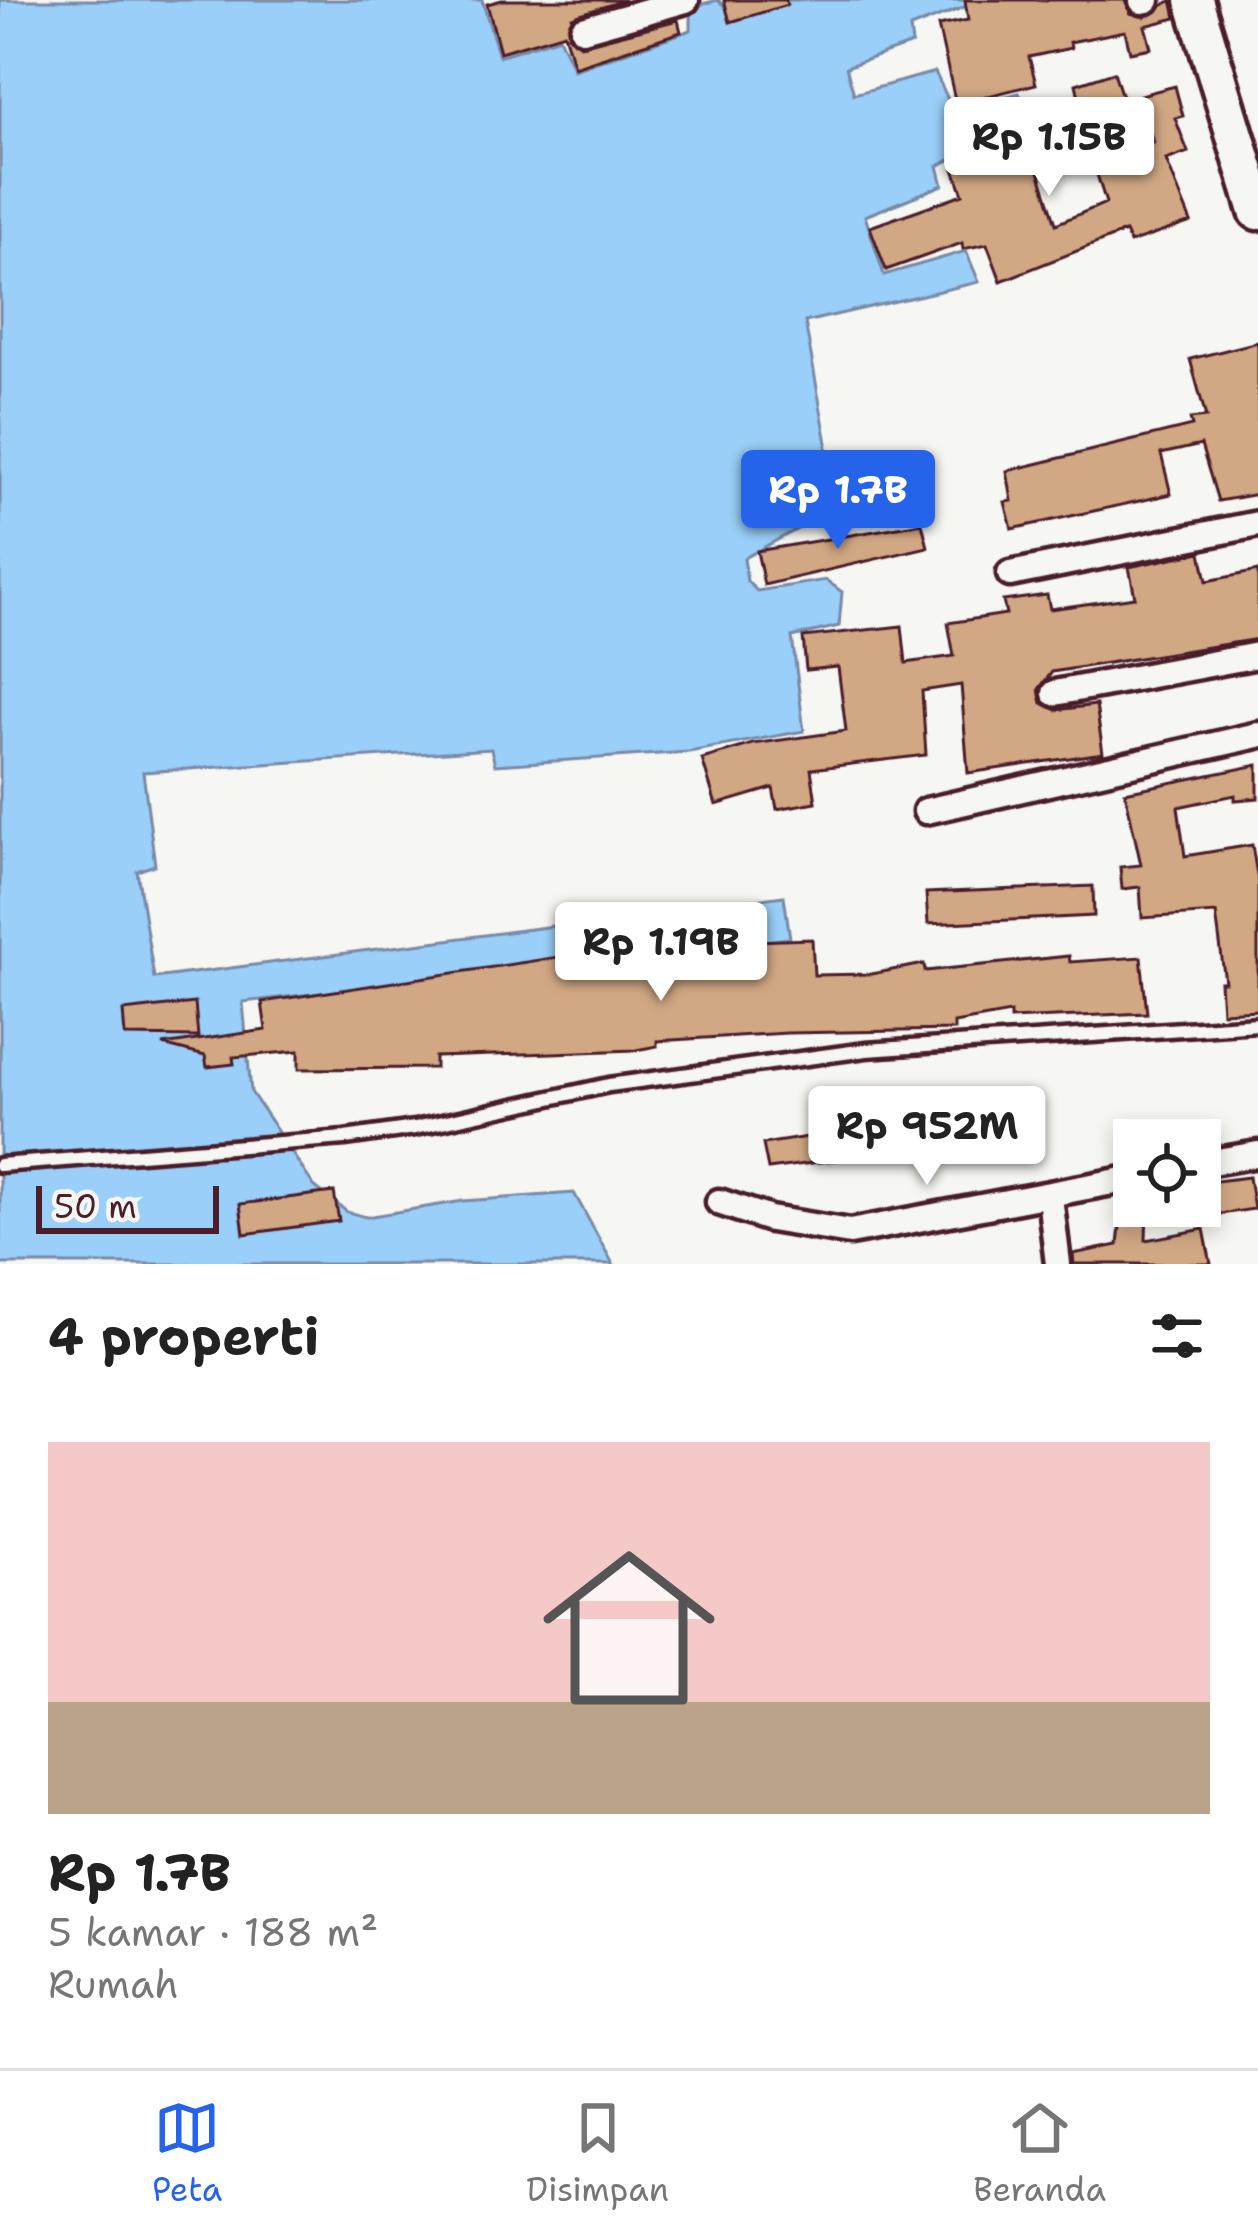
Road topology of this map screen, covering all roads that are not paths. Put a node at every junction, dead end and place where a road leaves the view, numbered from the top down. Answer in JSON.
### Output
{"nodes":[{"id":1,"x":686,"y":0,"type":"edge"},
{"id":2,"x":1194,"y":0,"type":"edge"},
{"id":3,"x":583,"y":29,"type":"dead end"},
{"id":4,"x":1258,"y":211,"type":"edge"},
{"id":5,"x":1258,"y":524,"type":"edge"},
{"id":6,"x":1010,"y":574,"type":"dead end"},
{"id":7,"x":1258,"y":656,"type":"edge"},
{"id":8,"x":1055,"y":693,"type":"dead end"},
{"id":9,"x":1258,"y":735,"type":"edge"},
{"id":10,"x":926,"y":811,"type":"dead end"},
{"id":11,"x":1258,"y":1024,"type":"edge"},
{"id":12,"x":1258,"y":1154,"type":"edge"},
{"id":13,"x":1221,"y":1160,"type":"edge"},
{"id":14,"x":0,"y":1165,"type":"edge"},
{"id":15,"x":1113,"y":1183,"type":"edge"},
{"id":16,"x":1050,"y":1197,"type":"junction"},
{"id":17,"x":719,"y":1202,"type":"dead end"},
{"id":18,"x":1058,"y":1264,"type":"edge"}],
"edges":[{"from":1,"to":3,"type":"street"},
{"from":2,"to":4,"type":"main road"},
{"from":5,"to":6,"type":"street"},
{"from":7,"to":8,"type":"street"},
{"from":9,"to":10,"type":"street"},
{"from":11,"to":14,"type":"lane"},
{"from":12,"to":13,"type":"street"},
{"from":15,"to":16,"type":"street"},
{"from":16,"to":17,"type":"street"},
{"from":16,"to":18,"type":"street"}]}
